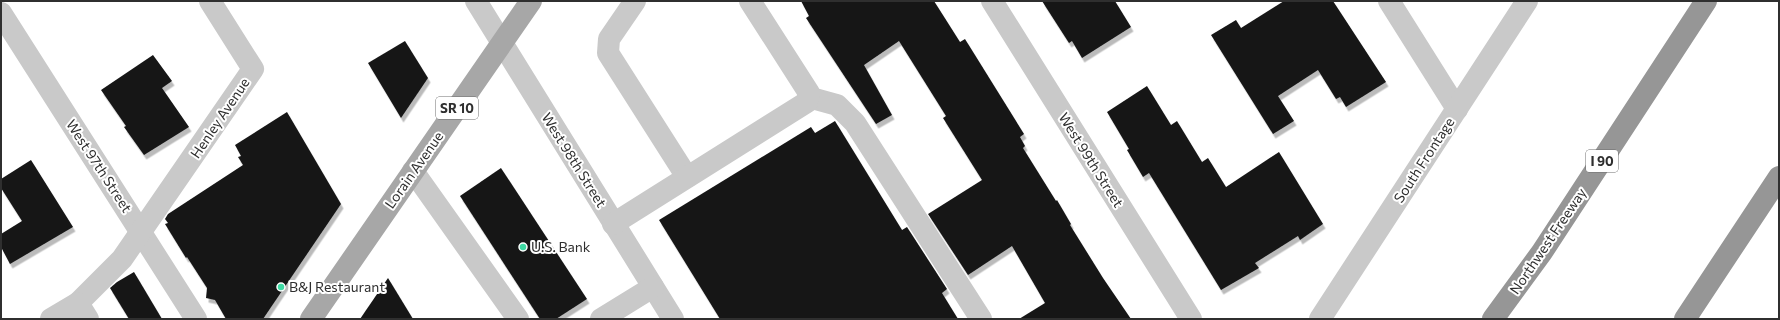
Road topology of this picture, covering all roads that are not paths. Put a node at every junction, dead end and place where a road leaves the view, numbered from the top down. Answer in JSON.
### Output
{"nodes":[{"id":1,"x":210,"y":1,"type":"edge"},
{"id":2,"x":476,"y":1,"type":"edge"},
{"id":3,"x":531,"y":1,"type":"edge"},
{"id":4,"x":635,"y":1,"type":"edge"},
{"id":5,"x":750,"y":1,"type":"edge"},
{"id":6,"x":992,"y":1,"type":"edge"},
{"id":7,"x":1389,"y":1,"type":"edge"},
{"id":8,"x":1527,"y":1,"type":"edge"},
{"id":9,"x":1706,"y":1,"type":"edge"},
{"id":10,"x":1,"y":13,"type":"edge"},
{"id":11,"x":501,"y":44,"type":"junction"},
{"id":12,"x":808,"y":97,"type":"junction"},
{"id":13,"x":1457,"y":109,"type":"junction"},
{"id":14,"x":412,"y":171,"type":"junction"},
{"id":15,"x":687,"y":177,"type":"junction"},
{"id":16,"x":1779,"y":177,"type":"edge"},
{"id":17,"x":613,"y":224,"type":"junction"},
{"id":18,"x":141,"y":233,"type":"junction"},
{"id":19,"x":653,"y":287,"type":"junction"},
{"id":20,"x":83,"y":311,"type":"edge"},
{"id":21,"x":51,"y":319,"type":"edge"},
{"id":22,"x":196,"y":319,"type":"edge"},
{"id":23,"x":311,"y":319,"type":"edge"},
{"id":24,"x":518,"y":319,"type":"edge"},
{"id":25,"x":601,"y":319,"type":"edge"},
{"id":26,"x":673,"y":319,"type":"edge"},
{"id":27,"x":981,"y":319,"type":"edge"},
{"id":28,"x":1191,"y":319,"type":"edge"},
{"id":29,"x":1320,"y":319,"type":"edge"},
{"id":30,"x":1493,"y":319,"type":"edge"},
{"id":31,"x":1685,"y":319,"type":"edge"}],
"edges":[{"from":1,"to":18,"type":"street","name":"Henley Avenue"},
{"from":2,"to":11,"type":"street","name":"West 98th Street"},
{"from":3,"to":11,"type":"main road","name":"Lorain Avenue","number":"SR 10"},
{"from":4,"to":15,"type":"street"},
{"from":5,"to":12,"type":"street"},
{"from":6,"to":28,"type":"street","name":"West 99th Street"},
{"from":7,"to":13,"type":"street"},
{"from":8,"to":13,"type":"street","name":"South Frontage"},
{"from":9,"to":30,"type":"highway","name":"Northwest Freeway","number":"I 90"},
{"from":10,"to":18,"type":"street","name":"West 97th Street"},
{"from":11,"to":14,"type":"main road","name":"Lorain Avenue","number":"SR 10"},
{"from":11,"to":17,"type":"street","name":"West 98th Street"},
{"from":12,"to":15,"type":"street"},
{"from":12,"to":27,"type":"street"},
{"from":13,"to":29,"type":"street","name":"South Frontage"},
{"from":14,"to":23,"type":"main road","name":"Lorain Avenue","number":"SR 10"},
{"from":14,"to":24,"type":"street"},
{"from":15,"to":17,"type":"street"},
{"from":16,"to":31,"type":"highway"},
{"from":17,"to":19,"type":"street","name":"West 98th Street"},
{"from":18,"to":20,"type":"street"},
{"from":18,"to":22,"type":"street","name":"West 97th Street"},
{"from":19,"to":25,"type":"street"},
{"from":19,"to":26,"type":"street","name":"West 98th Street"},
{"from":20,"to":21,"type":"street"}]}
